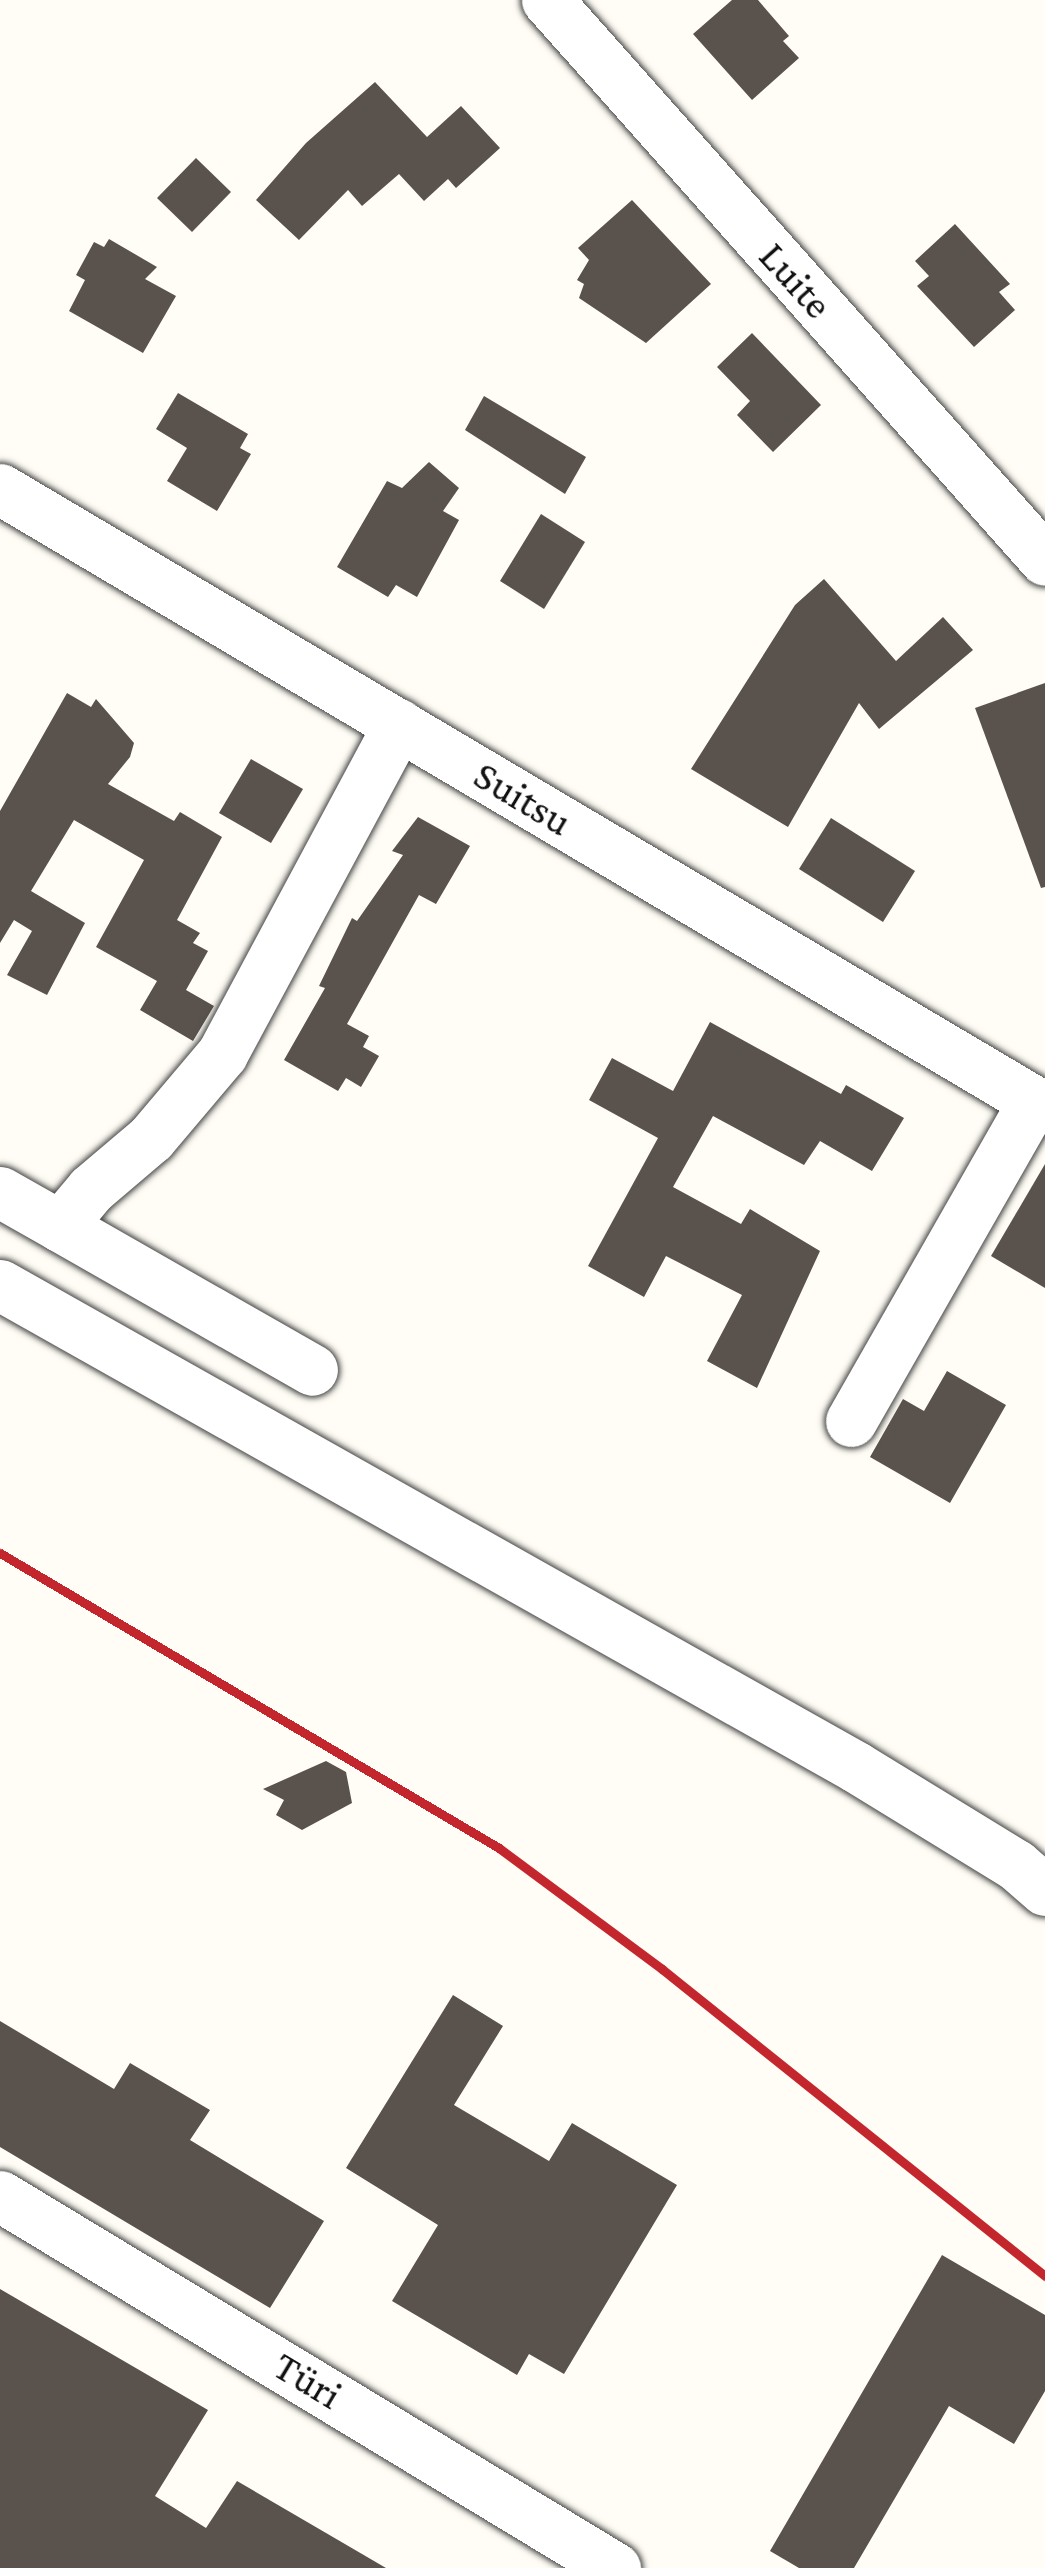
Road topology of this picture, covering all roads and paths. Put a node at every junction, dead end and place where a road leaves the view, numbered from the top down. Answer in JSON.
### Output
{"nodes":[{"id":1,"x":547,"y":0,"type":"edge"},
{"id":2,"x":0,"y":489,"type":"edge"},
{"id":3,"x":1045,"y":560,"type":"edge"},
{"id":4,"x":399,"y":724,"type":"junction"},
{"id":5,"x":1039,"y":1105,"type":"edge"},
{"id":6,"x":0,"y":1192,"type":"edge"},
{"id":7,"x":60,"y":1226,"type":"junction"},
{"id":8,"x":0,"y":1285,"type":"edge"},
{"id":9,"x":312,"y":1370,"type":"dead end"},
{"id":10,"x":851,"y":1420,"type":"dead end"},
{"id":11,"x":1045,"y":1890,"type":"edge"},
{"id":12,"x":0,"y":2196,"type":"edge"},
{"id":13,"x":615,"y":2568,"type":"edge"}],
"edges":[{"from":1,"to":3,"type":"street","name":"Luite"},
{"from":2,"to":4,"type":"street","name":"Suitsu"},
{"from":4,"to":5,"type":"street","name":"Suitsu"},
{"from":4,"to":7,"type":"street"},
{"from":5,"to":10,"type":"street"},
{"from":6,"to":7,"type":"street"},
{"from":7,"to":9,"type":"street"},
{"from":8,"to":11,"type":"street"},
{"from":12,"to":13,"type":"street","name":"Türi"}]}
